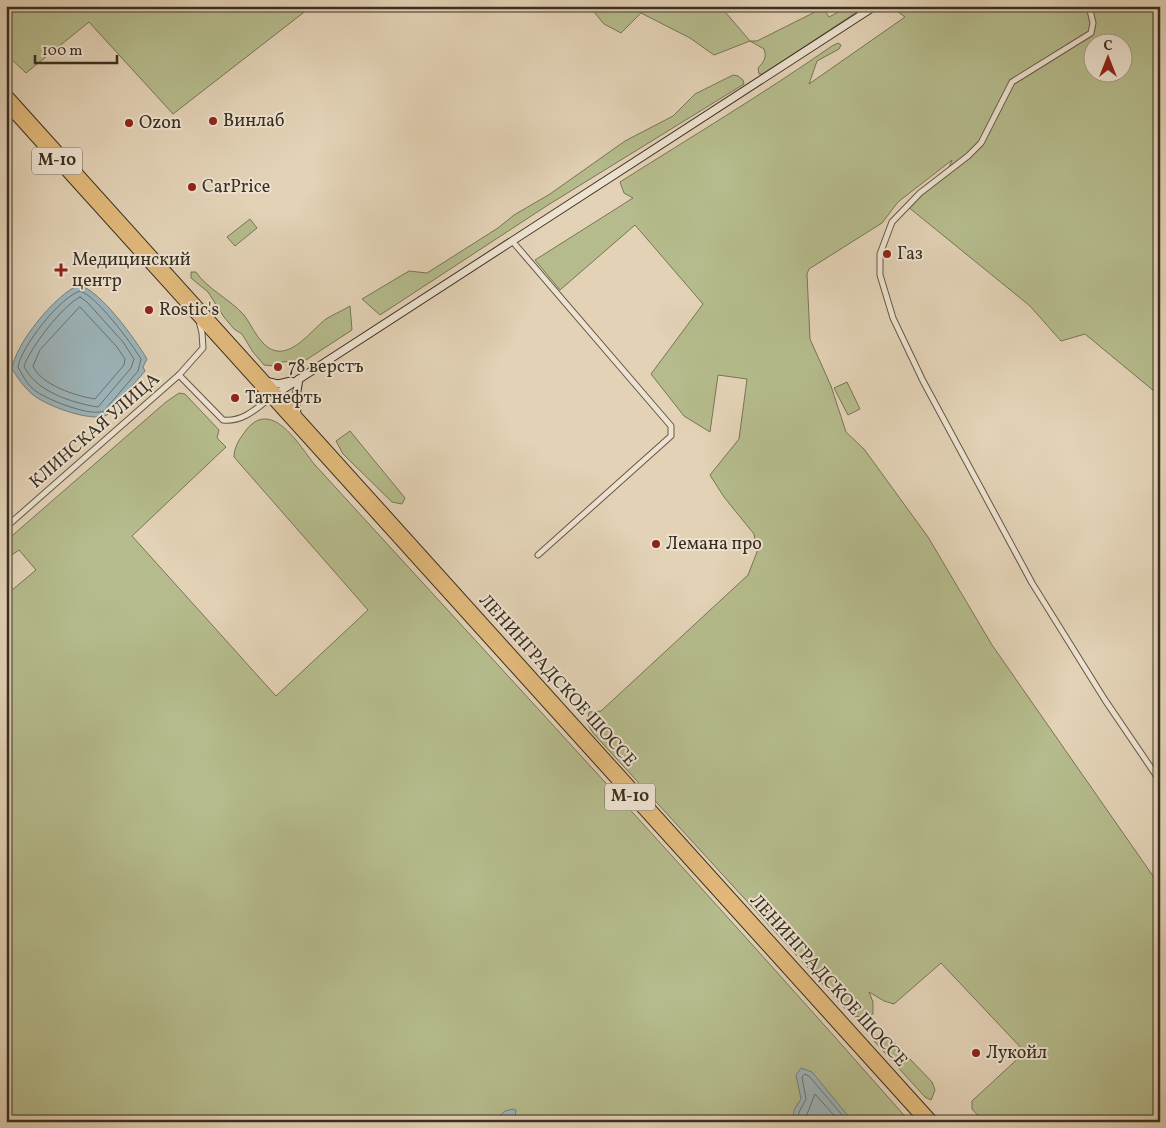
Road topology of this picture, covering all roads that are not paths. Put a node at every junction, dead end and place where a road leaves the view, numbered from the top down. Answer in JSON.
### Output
{"nodes":[{"id":1,"x":875,"y":6,"type":"edge"},
{"id":2,"x":1089,"y":6,"type":"edge"},
{"id":3,"x":6,"y":93,"type":"edge"},
{"id":4,"x":6,"y":105,"type":"edge"},
{"id":5,"x":512,"y":242,"type":"junction"},
{"id":6,"x":197,"y":316,"type":"junction"},
{"id":7,"x":180,"y":375,"type":"junction"},
{"id":8,"x":299,"y":379,"type":"junction"},
{"id":9,"x":264,"y":381,"type":"junction"},
{"id":10,"x":273,"y":396,"type":"junction"},
{"id":11,"x":297,"y":417,"type":"junction"},
{"id":12,"x":6,"y":527,"type":"edge"},
{"id":13,"x":538,"y":555,"type":"dead end"},
{"id":14,"x":1160,"y":781,"type":"edge"},
{"id":15,"x":926,"y":1122,"type":"edge"},
{"id":16,"x":934,"y":1122,"type":"edge"}],
"edges":[{"from":1,"to":5,"type":"street"},
{"from":2,"to":14,"type":"street"},
{"from":3,"to":9,"type":"highway","number":"М-10"},
{"from":4,"to":6,"type":"highway","number":"М-10"},
{"from":5,"to":8,"type":"street"},
{"from":5,"to":13,"type":"street"},
{"from":6,"to":7,"type":"street","name":"КЛИНСКАЯ УЛИЦА"},
{"from":6,"to":10,"type":"highway","number":"М-10"},
{"from":7,"to":10,"type":"street"},
{"from":7,"to":12,"type":"street","name":"КЛИНСКАЯ УЛИЦА"},
{"from":8,"to":9,"type":"street"},
{"from":8,"to":10,"type":"street"},
{"from":8,"to":11,"type":"street"},
{"from":9,"to":10,"type":"highway","number":"М-10"},
{"from":10,"to":11,"type":"highway","name":"ЛЕНИНГРАДСКОЕ ШОССЕ","number":"М-10"},
{"from":10,"to":15,"type":"highway","name":"ЛЕНИНГРАДСКОЕ ШОССЕ","number":"М-10"},
{"from":11,"to":16,"type":"highway","name":"ЛЕНИНГРАДСКОЕ ШОССЕ","number":"М-10"}]}
